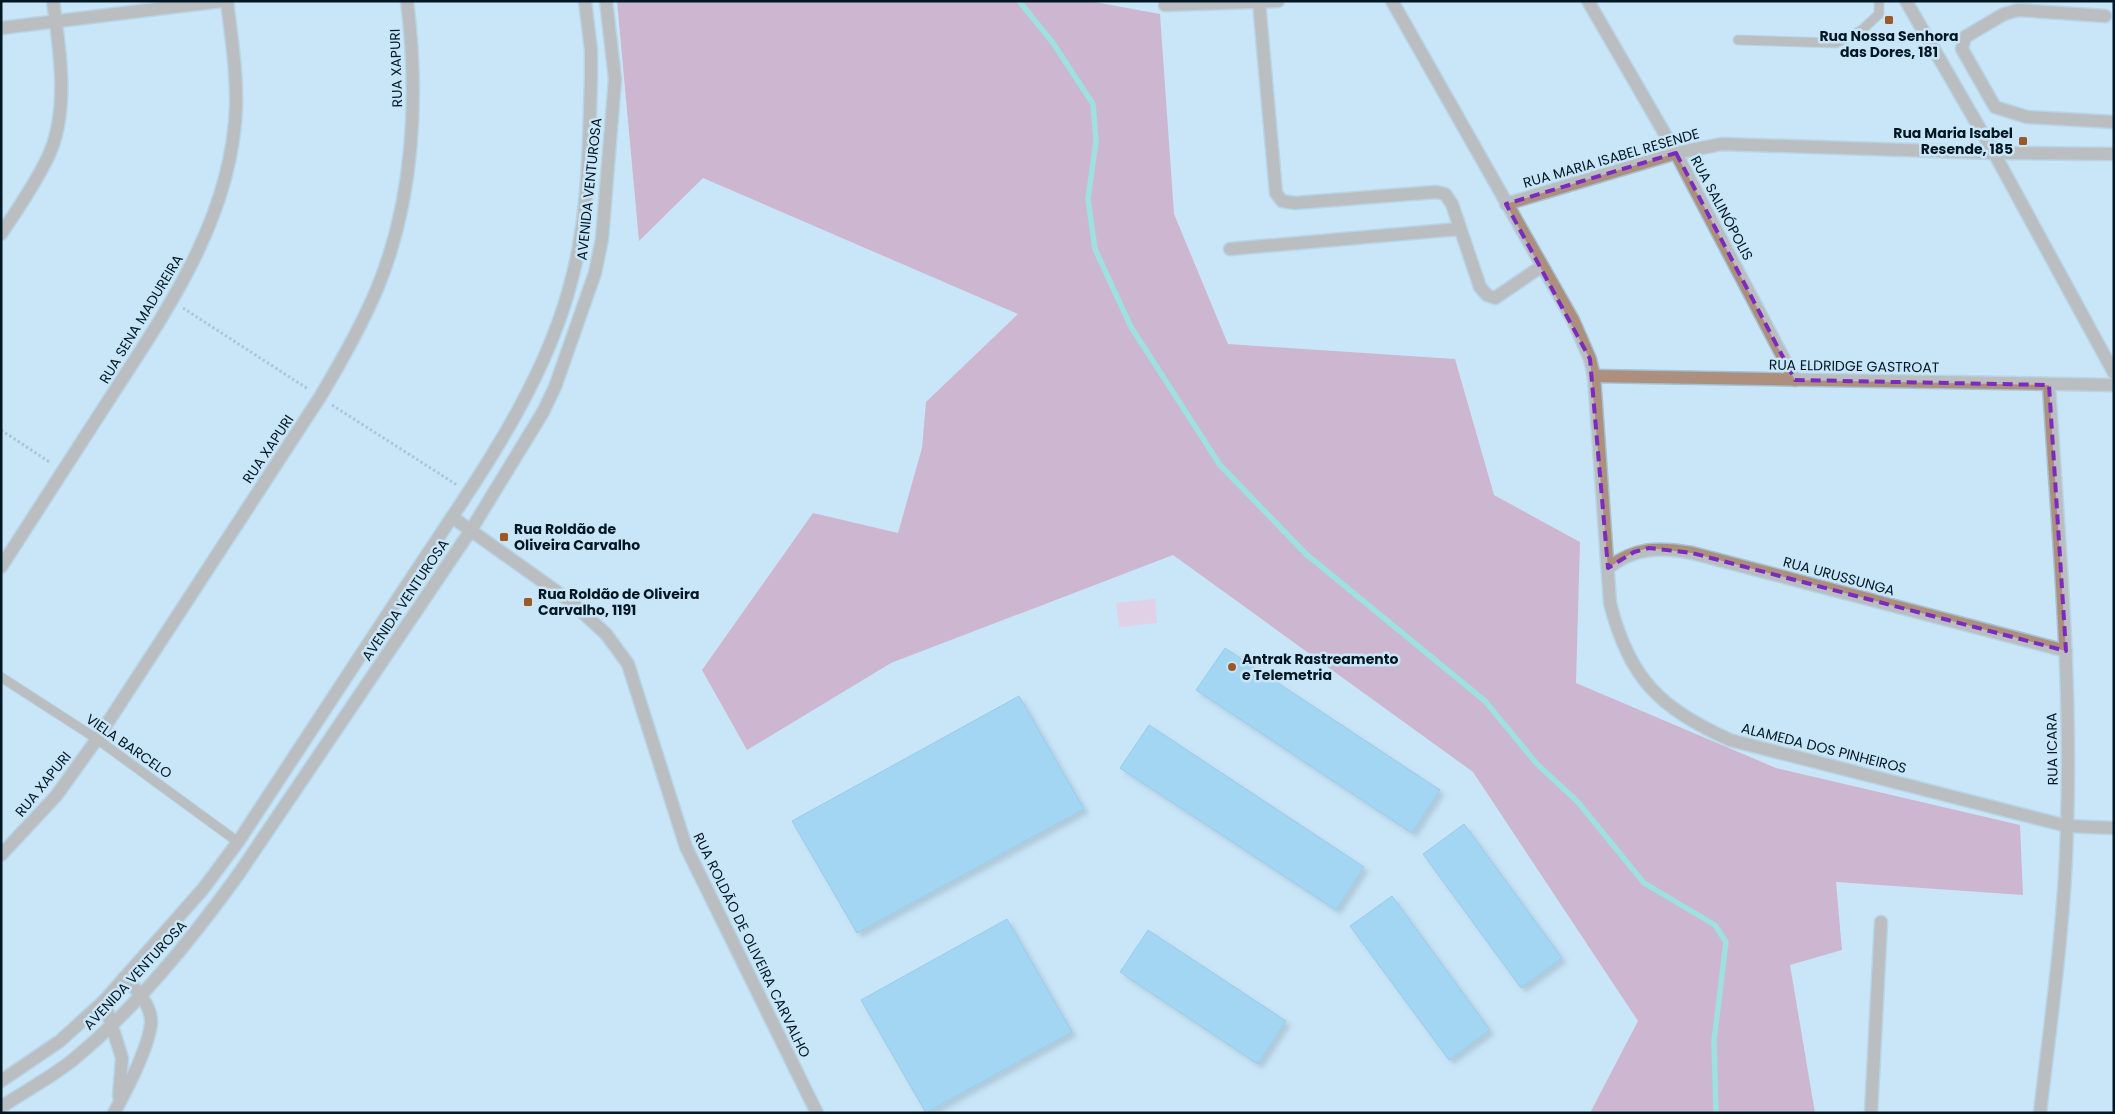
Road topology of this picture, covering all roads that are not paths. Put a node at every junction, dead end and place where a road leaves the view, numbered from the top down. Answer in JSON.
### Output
{"nodes":[{"id":1,"x":53,"y":1,"type":"edge"},
{"id":2,"x":222,"y":1,"type":"edge"},
{"id":3,"x":227,"y":1,"type":"edge"},
{"id":4,"x":407,"y":1,"type":"edge"},
{"id":5,"x":585,"y":1,"type":"edge"},
{"id":6,"x":606,"y":1,"type":"edge"},
{"id":7,"x":1278,"y":1,"type":"edge"},
{"id":8,"x":1392,"y":1,"type":"edge"},
{"id":9,"x":1588,"y":1,"type":"edge"},
{"id":10,"x":1879,"y":1,"type":"edge"},
{"id":11,"x":1906,"y":1,"type":"edge"},
{"id":12,"x":1259,"y":2,"type":"edge"},
{"id":13,"x":1165,"y":5,"type":"dead end"},
{"id":14,"x":2105,"y":16,"type":"dead end"},
{"id":15,"x":56,"y":23,"type":"junction"},
{"id":16,"x":1,"y":28,"type":"edge"},
{"id":17,"x":1738,"y":40,"type":"dead end"},
{"id":18,"x":2114,"y":122,"type":"edge"},
{"id":19,"x":1676,"y":153,"type":"junction"},
{"id":20,"x":1994,"y":153,"type":"junction"},
{"id":21,"x":2114,"y":154,"type":"edge"},
{"id":22,"x":1506,"y":204,"type":"junction"},
{"id":23,"x":1459,"y":229,"type":"junction"},
{"id":24,"x":1,"y":234,"type":"edge"},
{"id":25,"x":1230,"y":249,"type":"dead end"},
{"id":26,"x":1542,"y":266,"type":"junction"},
{"id":27,"x":2114,"y":373,"type":"edge"},
{"id":28,"x":1594,"y":376,"type":"junction"},
{"id":29,"x":1795,"y":380,"type":"junction"},
{"id":30,"x":2049,"y":385,"type":"junction"},
{"id":31,"x":2114,"y":385,"type":"edge"},
{"id":32,"x":452,"y":517,"type":"junction"},
{"id":33,"x":471,"y":530,"type":"junction"},
{"id":34,"x":1,"y":567,"type":"edge"},
{"id":35,"x":1608,"y":568,"type":"junction"},
{"id":36,"x":2066,"y":651,"type":"junction"},
{"id":37,"x":1,"y":677,"type":"edge"},
{"id":38,"x":97,"y":739,"type":"junction"},
{"id":39,"x":2067,"y":826,"type":"junction"},
{"id":40,"x":2114,"y":828,"type":"edge"},
{"id":41,"x":238,"y":842,"type":"junction"},
{"id":42,"x":1,"y":855,"type":"edge"},
{"id":43,"x":1881,"y":922,"type":"dead end"},
{"id":44,"x":124,"y":978,"type":"junction"},
{"id":45,"x":141,"y":993,"type":"junction"},
{"id":46,"x":104,"y":1001,"type":"junction"},
{"id":47,"x":112,"y":1024,"type":"junction"},
{"id":48,"x":1,"y":1081,"type":"edge"},
{"id":49,"x":1,"y":1107,"type":"edge"},
{"id":50,"x":116,"y":1109,"type":"edge"},
{"id":51,"x":817,"y":1113,"type":"edge"},
{"id":52,"x":1871,"y":1113,"type":"edge"},
{"id":53,"x":2040,"y":1113,"type":"edge"}],
"edges":[{"from":1,"to":15,"type":"street"},
{"from":2,"to":15,"type":"street"},
{"from":3,"to":34,"type":"street","name":"RUA SENA MADUREIRA"},
{"from":4,"to":38,"type":"street","name":"RUA XAPURI"},
{"from":5,"to":32,"type":"street","name":"AVENIDA VENTUROSA"},
{"from":6,"to":33,"type":"street","name":"AVENIDA VENTUROSA"},
{"from":7,"to":12,"type":"street"},
{"from":8,"to":22,"type":"street","name":"ALAMEDA DOS PINHEIROS"},
{"from":9,"to":19,"type":"street","name":"RUA SALINÓPOLIS"},
{"from":10,"to":17,"type":"lane"},
{"from":11,"to":20,"type":"street"},
{"from":12,"to":13,"type":"street"},
{"from":12,"to":23,"type":"street"},
{"from":14,"to":18,"type":"street"},
{"from":15,"to":16,"type":"street"},
{"from":15,"to":24,"type":"street"},
{"from":19,"to":20,"type":"street","name":"RUA MARIA ISABEL RESENDE"},
{"from":19,"to":22,"type":"street","name":"RUA MARIA ISABEL RESENDE"},
{"from":19,"to":29,"type":"street","name":"RUA SALINÓPOLIS"},
{"from":20,"to":21,"type":"street","name":"RUA MARIA ISABEL RESENDE"},
{"from":20,"to":27,"type":"street"},
{"from":22,"to":26,"type":"street","name":"ALAMEDA DOS PINHEIROS"},
{"from":23,"to":25,"type":"street"},
{"from":23,"to":26,"type":"street"},
{"from":26,"to":28,"type":"street","name":"ALAMEDA DOS PINHEIROS"},
{"from":28,"to":29,"type":"street","name":"RUA ELDRIDGE GASTROAT"},
{"from":28,"to":35,"type":"street","name":"ALAMEDA DOS PINHEIROS"},
{"from":29,"to":30,"type":"street","name":"RUA ELDRIDGE GASTROAT"},
{"from":30,"to":31,"type":"street","name":"RUA ELDRIDGE GASTROAT"},
{"from":30,"to":36,"type":"street","name":"RUA ICARA"},
{"from":32,"to":33,"type":"street","name":"RUA ROLDÃO DE OLIVEIRA CARVALHO"},
{"from":32,"to":41,"type":"street","name":"AVENIDA VENTUROSA"},
{"from":33,"to":45,"type":"street","name":"AVENIDA VENTUROSA"},
{"from":33,"to":51,"type":"street","name":"RUA ROLDÃO DE OLIVEIRA CARVALHO"},
{"from":35,"to":36,"type":"street","name":"RUA URUSSUNGA"},
{"from":35,"to":39,"type":"street","name":"ALAMEDA DOS PINHEIROS"},
{"from":36,"to":39,"type":"street","name":"RUA ICARA"},
{"from":37,"to":38,"type":"lane","name":"VIELA BARCELO"},
{"from":38,"to":41,"type":"lane","name":"VIELA BARCELO"},
{"from":38,"to":42,"type":"street","name":"RUA XAPURI"},
{"from":39,"to":40,"type":"street","name":"ALAMEDA DOS PINHEIROS"},
{"from":39,"to":53,"type":"street","name":"RUA ICARA"},
{"from":41,"to":44,"type":"street","name":"AVENIDA VENTUROSA"},
{"from":43,"to":52,"type":"street"},
{"from":44,"to":45,"type":"street"},
{"from":44,"to":46,"type":"street","name":"AVENIDA VENTUROSA"},
{"from":45,"to":47,"type":"street","name":"AVENIDA VENTUROSA"},
{"from":45,"to":50,"type":"street"},
{"from":46,"to":47,"type":"street"},
{"from":46,"to":48,"type":"street","name":"AVENIDA VENTUROSA"},
{"from":47,"to":49,"type":"street","name":"AVENIDA VENTUROSA"},
{"from":47,"to":50,"type":"street"}]}
